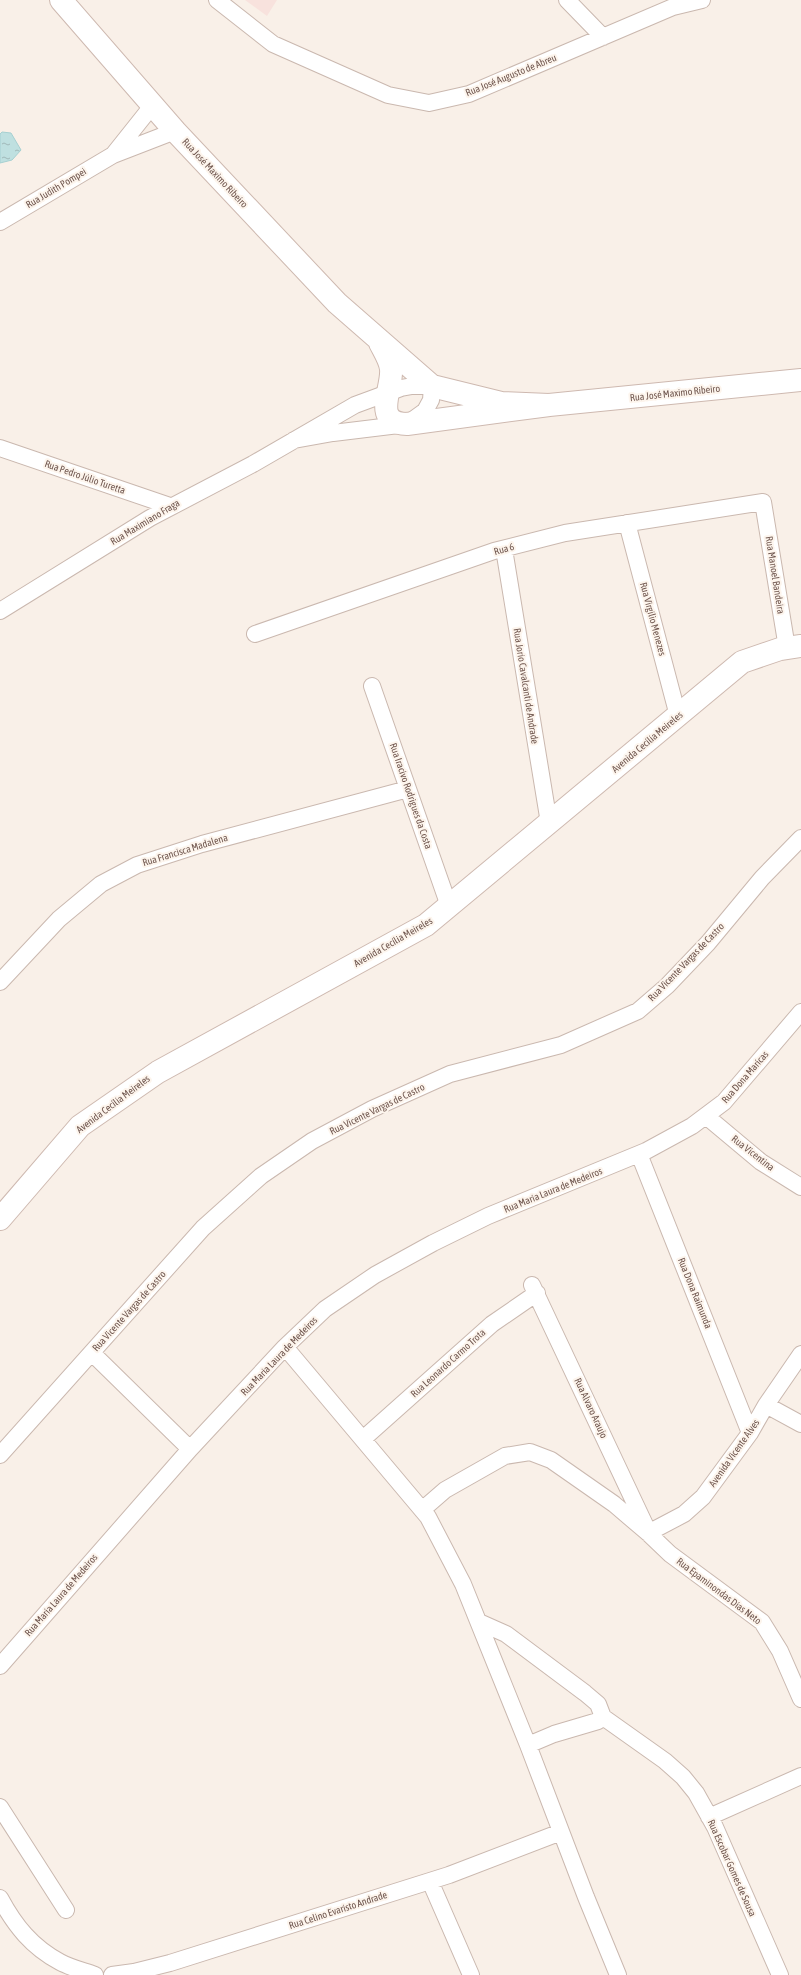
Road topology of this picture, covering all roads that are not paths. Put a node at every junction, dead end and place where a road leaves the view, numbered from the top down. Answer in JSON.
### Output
{"nodes":[{"id":1,"x":61,"y":0,"type":"edge"},
{"id":2,"x":217,"y":0,"type":"edge"},
{"id":3,"x":566,"y":0,"type":"edge"},
{"id":4,"x":702,"y":0,"type":"edge"},
{"id":5,"x":603,"y":37,"type":"junction"},
{"id":6,"x":152,"y":106,"type":"junction"},
{"id":7,"x":175,"y":132,"type":"junction"},
{"id":8,"x":113,"y":155,"type":"junction"},
{"id":9,"x":0,"y":222,"type":"edge"},
{"id":10,"x":377,"y":339,"type":"junction"},
{"id":11,"x":801,"y":380,"type":"edge"},
{"id":12,"x":432,"y":386,"type":"junction"},
{"id":13,"x":387,"y":392,"type":"junction"},
{"id":14,"x":549,"y":405,"type":"junction"},
{"id":15,"x":407,"y":424,"type":"junction"},
{"id":16,"x":294,"y":440,"type":"junction"},
{"id":17,"x":0,"y":448,"type":"edge"},
{"id":18,"x":763,"y":502,"type":"joint"},
{"id":19,"x":170,"y":506,"type":"junction"},
{"id":20,"x":628,"y":523,"type":"junction"},
{"id":21,"x":504,"y":549,"type":"junction"},
{"id":22,"x":4,"y":605,"type":"edge"},
{"id":23,"x":255,"y":634,"type":"dead end"},
{"id":24,"x":794,"y":647,"type":"edge"},
{"id":25,"x":372,"y":686,"type":"dead end"},
{"id":26,"x":678,"y":716,"type":"junction"},
{"id":27,"x":408,"y":788,"type":"junction"},
{"id":28,"x":549,"y":823,"type":"junction"},
{"id":29,"x":801,"y":838,"type":"edge"},
{"id":30,"x":449,"y":906,"type":"junction"},
{"id":31,"x":0,"y":982,"type":"edge"},
{"id":32,"x":801,"y":1012,"type":"edge"},
{"id":33,"x":706,"y":1116,"type":"junction"},
{"id":34,"x":639,"y":1154,"type":"junction"},
{"id":35,"x":801,"y":1187,"type":"edge"},
{"id":36,"x":0,"y":1219,"type":"edge"},
{"id":37,"x":535,"y":1289,"type":"joint"},
{"id":38,"x":285,"y":1347,"type":"junction"},
{"id":39,"x":92,"y":1353,"type":"junction"},
{"id":40,"x":801,"y":1354,"type":"edge"},
{"id":41,"x":766,"y":1405,"type":"junction"},
{"id":42,"x":801,"y":1424,"type":"edge"},
{"id":43,"x":750,"y":1433,"type":"junction"},
{"id":44,"x":363,"y":1439,"type":"junction"},
{"id":45,"x":190,"y":1449,"type":"junction"},
{"id":46,"x":0,"y":1455,"type":"edge"},
{"id":47,"x":422,"y":1510,"type":"junction"},
{"id":48,"x":648,"y":1533,"type":"junction"},
{"id":49,"x":479,"y":1622,"type":"junction"},
{"id":50,"x":0,"y":1666,"type":"edge"},
{"id":51,"x":801,"y":1699,"type":"edge"},
{"id":52,"x":603,"y":1717,"type":"junction"},
{"id":53,"x":528,"y":1745,"type":"junction"},
{"id":54,"x":801,"y":1776,"type":"edge"},
{"id":55,"x":0,"y":1807,"type":"edge"},
{"id":56,"x":710,"y":1817,"type":"junction"},
{"id":57,"x":561,"y":1832,"type":"junction"},
{"id":58,"x":430,"y":1881,"type":"junction"},
{"id":59,"x":0,"y":1898,"type":"edge"},
{"id":60,"x":66,"y":1910,"type":"dead end"},
{"id":61,"x":95,"y":1975,"type":"edge"},
{"id":62,"x":112,"y":1975,"type":"edge"},
{"id":63,"x":471,"y":1975,"type":"edge"},
{"id":64,"x":618,"y":1975,"type":"edge"},
{"id":65,"x":780,"y":1975,"type":"edge"}],
"edges":[{"from":1,"to":6,"type":"street","name":"Rua José Maximo Ribeiro"},
{"from":2,"to":5,"type":"street","name":"Rua José Augusto de Abreu"},
{"from":3,"to":5,"type":"street"},
{"from":4,"to":5,"type":"street","name":"Rua José Augusto de Abreu"},
{"from":6,"to":7,"type":"street","name":"Rua José Maximo Ribeiro"},
{"from":6,"to":8,"type":"street","name":"Rua Judith Pompei"},
{"from":7,"to":8,"type":"street","name":"Rua Judith Pompei"},
{"from":7,"to":10,"type":"street","name":"Rua José Maximo Ribeiro"},
{"from":8,"to":9,"type":"street","name":"Rua Judith Pompei"},
{"from":10,"to":12,"type":"street","name":"Rua José Maximo Ribeiro"},
{"from":10,"to":13,"type":"street","name":"Rua José Maximo Ribeiro"},
{"from":11,"to":14,"type":"street","name":"Rua José Maximo Ribeiro"},
{"from":12,"to":13,"type":"street","name":"Rua Maximiano Fraga"},
{"from":12,"to":14,"type":"street","name":"Rua José Maximo Ribeiro"},
{"from":12,"to":15,"type":"street"},
{"from":13,"to":15,"type":"street","name":"Rua José Maximo Ribeiro"},
{"from":13,"to":16,"type":"street","name":"Rua Maximiano Fraga"},
{"from":14,"to":15,"type":"street","name":"Rua José Maximo Ribeiro"},
{"from":15,"to":16,"type":"street","name":"Rua Maximiano Fraga"},
{"from":16,"to":19,"type":"street","name":"Rua Maximiano Fraga"},
{"from":17,"to":19,"type":"street","name":"Rua Pedro Júlio Turetta"},
{"from":18,"to":20,"type":"street","name":"Rua 6"},
{"from":18,"to":24,"type":"street","name":"Rua Manoel Bandeira"},
{"from":19,"to":22,"type":"street","name":"Rua Maximiano Fraga"},
{"from":20,"to":21,"type":"street","name":"Rua 6"},
{"from":20,"to":26,"type":"street","name":"Rua Virgilio Menezes"},
{"from":21,"to":23,"type":"street","name":"Rua 6"},
{"from":21,"to":28,"type":"street","name":"Rua Jorio Cavalcanti de Andrade"},
{"from":24,"to":26,"type":"street","name":"Avenida Cecília Meireles"},
{"from":25,"to":27,"type":"street","name":"Rua Iracivo Rodrigues da Costa"},
{"from":26,"to":28,"type":"street","name":"Avenida Cecília Meireles"},
{"from":27,"to":30,"type":"street","name":"Rua Iracivo Rodrigues da Costa"},
{"from":27,"to":31,"type":"street","name":"Rua Francisca Madalena"},
{"from":28,"to":30,"type":"street","name":"Avenida Cecília Meireles"},
{"from":29,"to":39,"type":"street","name":"Rua Vicente Vargas de Castro"},
{"from":30,"to":36,"type":"street","name":"Avenida Cecília Meireles"},
{"from":32,"to":33,"type":"street","name":"Rua Dona Maricas"},
{"from":33,"to":34,"type":"street","name":"Rua Dona Maricas"},
{"from":33,"to":35,"type":"street","name":"Rua Vicentina"},
{"from":34,"to":38,"type":"street","name":"Rua Maria Laura de Medeiros"},
{"from":34,"to":43,"type":"street","name":"Rua Dona Raimunda"},
{"from":37,"to":44,"type":"street","name":"Rua Leonardo Carmo Trota"},
{"from":37,"to":48,"type":"street","name":"Rua Alvaro Araujo"},
{"from":38,"to":44,"type":"street"},
{"from":38,"to":45,"type":"street","name":"Rua Maria Laura de Medeiros"},
{"from":39,"to":45,"type":"street"},
{"from":39,"to":46,"type":"street","name":"Rua Vicente Vargas de Castro"},
{"from":40,"to":41,"type":"street","name":"Avenida Vicente Alves"},
{"from":41,"to":42,"type":"street"},
{"from":41,"to":43,"type":"street","name":"Avenida Vicente Alves"},
{"from":43,"to":48,"type":"street","name":"Avenida Vicente Alves"},
{"from":44,"to":47,"type":"street"},
{"from":45,"to":50,"type":"street","name":"Rua Maria Laura de Medeiros"},
{"from":47,"to":48,"type":"street","name":"Rua Epaminondas Dias Neto"},
{"from":47,"to":49,"type":"street"},
{"from":48,"to":51,"type":"street","name":"Rua Epaminondas Dias Neto"},
{"from":49,"to":52,"type":"street"},
{"from":49,"to":53,"type":"street"},
{"from":52,"to":53,"type":"street"},
{"from":52,"to":56,"type":"street","name":"Rua Escobar Gomes de Sousa"},
{"from":53,"to":57,"type":"street"},
{"from":54,"to":56,"type":"street"},
{"from":55,"to":60,"type":"street"},
{"from":56,"to":65,"type":"street","name":"Rua Escobar Gomes de Sousa"},
{"from":57,"to":58,"type":"street","name":"Rua Celino Evaristo Andrade"},
{"from":57,"to":64,"type":"street"},
{"from":58,"to":62,"type":"street","name":"Rua Celino Evaristo Andrade"},
{"from":58,"to":63,"type":"street"},
{"from":59,"to":61,"type":"street"}]}
